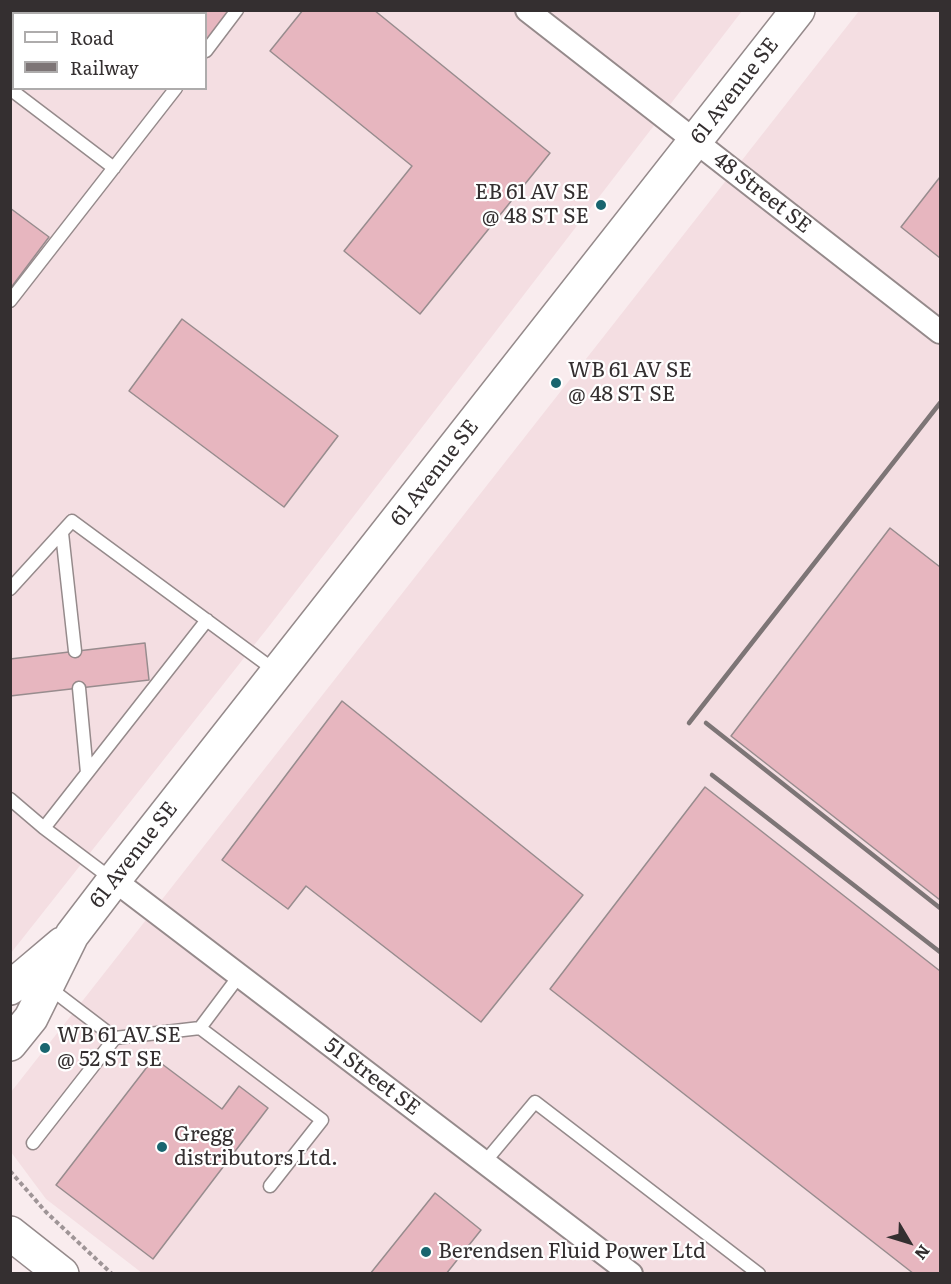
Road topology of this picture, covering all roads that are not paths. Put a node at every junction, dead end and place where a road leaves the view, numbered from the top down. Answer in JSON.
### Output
{"nodes":[{"id":1,"x":237,"y":10,"type":"edge"},
{"id":2,"x":527,"y":10,"type":"edge"},
{"id":3,"x":798,"y":10,"type":"edge"},
{"id":4,"x":207,"y":50,"type":"edge"},
{"id":5,"x":10,"y":89,"type":"edge"},
{"id":6,"x":174,"y":90,"type":"edge"},
{"id":7,"x":696,"y":142,"type":"junction"},
{"id":8,"x":114,"y":168,"type":"junction"},
{"id":9,"x":10,"y":302,"type":"edge"},
{"id":10,"x":940,"y":332,"type":"edge"},
{"id":11,"x":62,"y":533,"type":"junction"},
{"id":12,"x":10,"y":589,"type":"edge"},
{"id":13,"x":207,"y":620,"type":"junction"},
{"id":14,"x":75,"y":651,"type":"dead end"},
{"id":15,"x":278,"y":672,"type":"junction"},
{"id":16,"x":78,"y":688,"type":"dead end"},
{"id":17,"x":87,"y":773,"type":"junction"},
{"id":18,"x":10,"y":799,"type":"edge"},
{"id":19,"x":44,"y":828,"type":"junction"},
{"id":20,"x":114,"y":880,"type":"junction"},
{"id":21,"x":72,"y":935,"type":"junction"},
{"id":22,"x":239,"y":976,"type":"junction"},
{"id":23,"x":47,"y":986,"type":"junction"},
{"id":24,"x":10,"y":988,"type":"edge"},
{"id":25,"x":200,"y":1028,"type":"junction"},
{"id":26,"x":115,"y":1038,"type":"junction"},
{"id":27,"x":10,"y":1044,"type":"edge"},
{"id":28,"x":33,"y":1143,"type":"dead end"},
{"id":29,"x":484,"y":1162,"type":"junction"},
{"id":30,"x":270,"y":1186,"type":"dead end"},
{"id":31,"x":10,"y":1233,"type":"edge"},
{"id":32,"x":62,"y":1274,"type":"edge"},
{"id":33,"x":631,"y":1274,"type":"edge"},
{"id":34,"x":759,"y":1274,"type":"edge"}],
"edges":[{"from":1,"to":4,"type":"lane"},
{"from":2,"to":7,"type":"street","name":"48 Street SE"},
{"from":3,"to":7,"type":"street","name":"61 Avenue SE"},
{"from":5,"to":8,"type":"lane"},
{"from":6,"to":8,"type":"lane"},
{"from":7,"to":10,"type":"street","name":"48 Street SE"},
{"from":7,"to":15,"type":"street","name":"61 Avenue SE"},
{"from":8,"to":9,"type":"lane"},
{"from":11,"to":12,"type":"lane"},
{"from":11,"to":13,"type":"lane"},
{"from":11,"to":14,"type":"lane"},
{"from":13,"to":15,"type":"lane"},
{"from":13,"to":17,"type":"lane"},
{"from":15,"to":20,"type":"street","name":"61 Avenue SE"},
{"from":16,"to":17,"type":"lane"},
{"from":17,"to":19,"type":"lane"},
{"from":18,"to":19,"type":"lane"},
{"from":19,"to":20,"type":"lane"},
{"from":20,"to":21,"type":"street","name":"61 Avenue SE"},
{"from":20,"to":22,"type":"street","name":"51 Street SE"},
{"from":21,"to":23,"type":"street","name":"61 Avenue SE"},
{"from":21,"to":24,"type":"street","name":"61 Avenue SE"},
{"from":22,"to":25,"type":"lane"},
{"from":22,"to":29,"type":"street","name":"51 Street SE"},
{"from":23,"to":26,"type":"lane"},
{"from":23,"to":27,"type":"street","name":"61 Avenue SE"},
{"from":25,"to":26,"type":"lane"},
{"from":25,"to":30,"type":"lane"},
{"from":26,"to":28,"type":"lane"},
{"from":29,"to":33,"type":"street","name":"51 Street SE"},
{"from":29,"to":34,"type":"lane"},
{"from":31,"to":32,"type":"street"}]}
